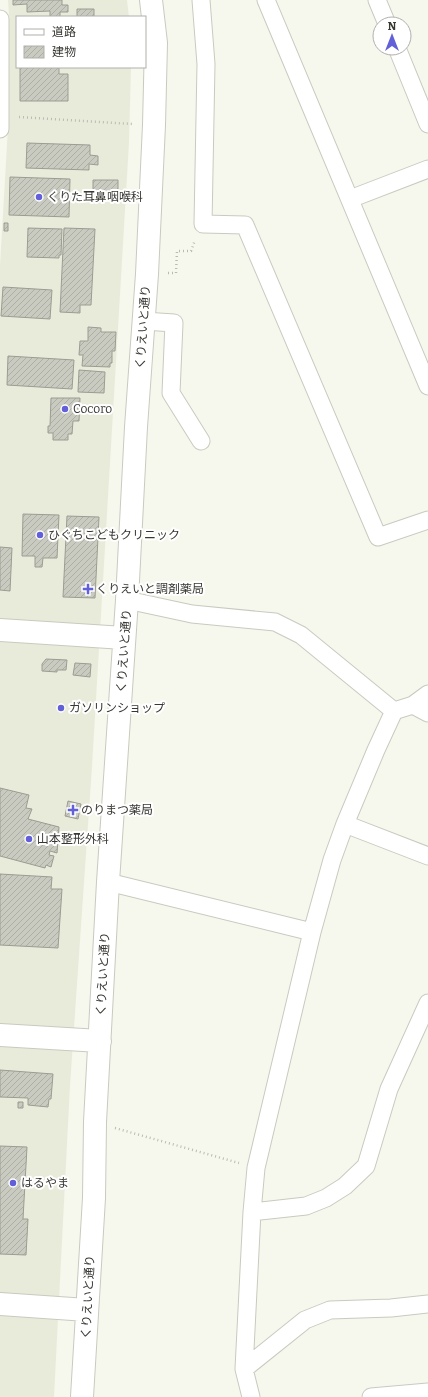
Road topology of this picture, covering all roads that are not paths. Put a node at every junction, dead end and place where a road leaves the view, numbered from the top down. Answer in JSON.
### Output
{"nodes":[{"id":1,"x":151,"y":0,"type":"edge"},
{"id":2,"x":201,"y":0,"type":"edge"},
{"id":3,"x":266,"y":0,"type":"edge"},
{"id":4,"x":377,"y":0,"type":"edge"},
{"id":5,"x":384,"y":16,"type":"edge"},
{"id":6,"x":0,"y":19,"type":"edge"},
{"id":7,"x":400,"y":56,"type":"edge"},
{"id":8,"x":0,"y":123,"type":"edge"},
{"id":9,"x":428,"y":124,"type":"edge"},
{"id":10,"x":428,"y":169,"type":"edge"},
{"id":11,"x":350,"y":199,"type":"junction"},
{"id":12,"x":144,"y":321,"type":"junction"},
{"id":13,"x":428,"y":386,"type":"edge"},
{"id":14,"x":201,"y":441,"type":"dead end"},
{"id":15,"x":428,"y":520,"type":"edge"},
{"id":16,"x":127,"y":600,"type":"junction"},
{"id":17,"x":0,"y":630,"type":"edge"},
{"id":18,"x":124,"y":638,"type":"junction"},
{"id":19,"x":428,"y":694,"type":"edge"},
{"id":20,"x":413,"y":705,"type":"junction"},
{"id":21,"x":394,"y":711,"type":"junction"},
{"id":22,"x":428,"y":714,"type":"edge"},
{"id":23,"x":345,"y":824,"type":"junction"},
{"id":24,"x":428,"y":856,"type":"edge"},
{"id":25,"x":108,"y":882,"type":"junction"},
{"id":26,"x":312,"y":932,"type":"junction"},
{"id":27,"x":428,"y":1003,"type":"edge"},
{"id":28,"x":0,"y":1036,"type":"edge"},
{"id":29,"x":100,"y":1041,"type":"junction"},
{"id":30,"x":252,"y":1212,"type":"junction"},
{"id":31,"x":0,"y":1304,"type":"edge"},
{"id":32,"x":428,"y":1304,"type":"edge"},
{"id":33,"x":87,"y":1310,"type":"junction"},
{"id":34,"x":244,"y":1369,"type":"junction"},
{"id":35,"x":428,"y":1392,"type":"edge"},
{"id":36,"x":82,"y":1397,"type":"edge"},
{"id":37,"x":251,"y":1397,"type":"edge"},
{"id":38,"x":371,"y":1397,"type":"edge"}],
"edges":[{"from":1,"to":12,"type":"street","name":"くりえいと通り"},
{"from":2,"to":15,"type":"street"},
{"from":3,"to":11,"type":"street"},
{"from":4,"to":5,"type":"street"},
{"from":6,"to":8,"type":"street"},
{"from":7,"to":9,"type":"street"},
{"from":10,"to":11,"type":"street"},
{"from":11,"to":13,"type":"street"},
{"from":12,"to":14,"type":"street"},
{"from":12,"to":16,"type":"street","name":"くりえいと通り"},
{"from":16,"to":18,"type":"street","name":"くりえいと通り"},
{"from":16,"to":21,"type":"street"},
{"from":17,"to":18,"type":"street"},
{"from":18,"to":25,"type":"street","name":"くりえいと通り"},
{"from":19,"to":20,"type":"street"},
{"from":20,"to":21,"type":"street"},
{"from":20,"to":22,"type":"street"},
{"from":21,"to":23,"type":"street"},
{"from":23,"to":24,"type":"street"},
{"from":23,"to":26,"type":"street"},
{"from":25,"to":26,"type":"street"},
{"from":25,"to":29,"type":"street","name":"くりえいと通り"},
{"from":26,"to":30,"type":"street"},
{"from":27,"to":30,"type":"street"},
{"from":28,"to":29,"type":"street"},
{"from":29,"to":33,"type":"street","name":"くりえいと通り"},
{"from":30,"to":34,"type":"street"},
{"from":31,"to":33,"type":"street"},
{"from":32,"to":34,"type":"street"},
{"from":33,"to":36,"type":"street","name":"くりえいと通り"},
{"from":34,"to":37,"type":"street"},
{"from":35,"to":38,"type":"street"}]}
